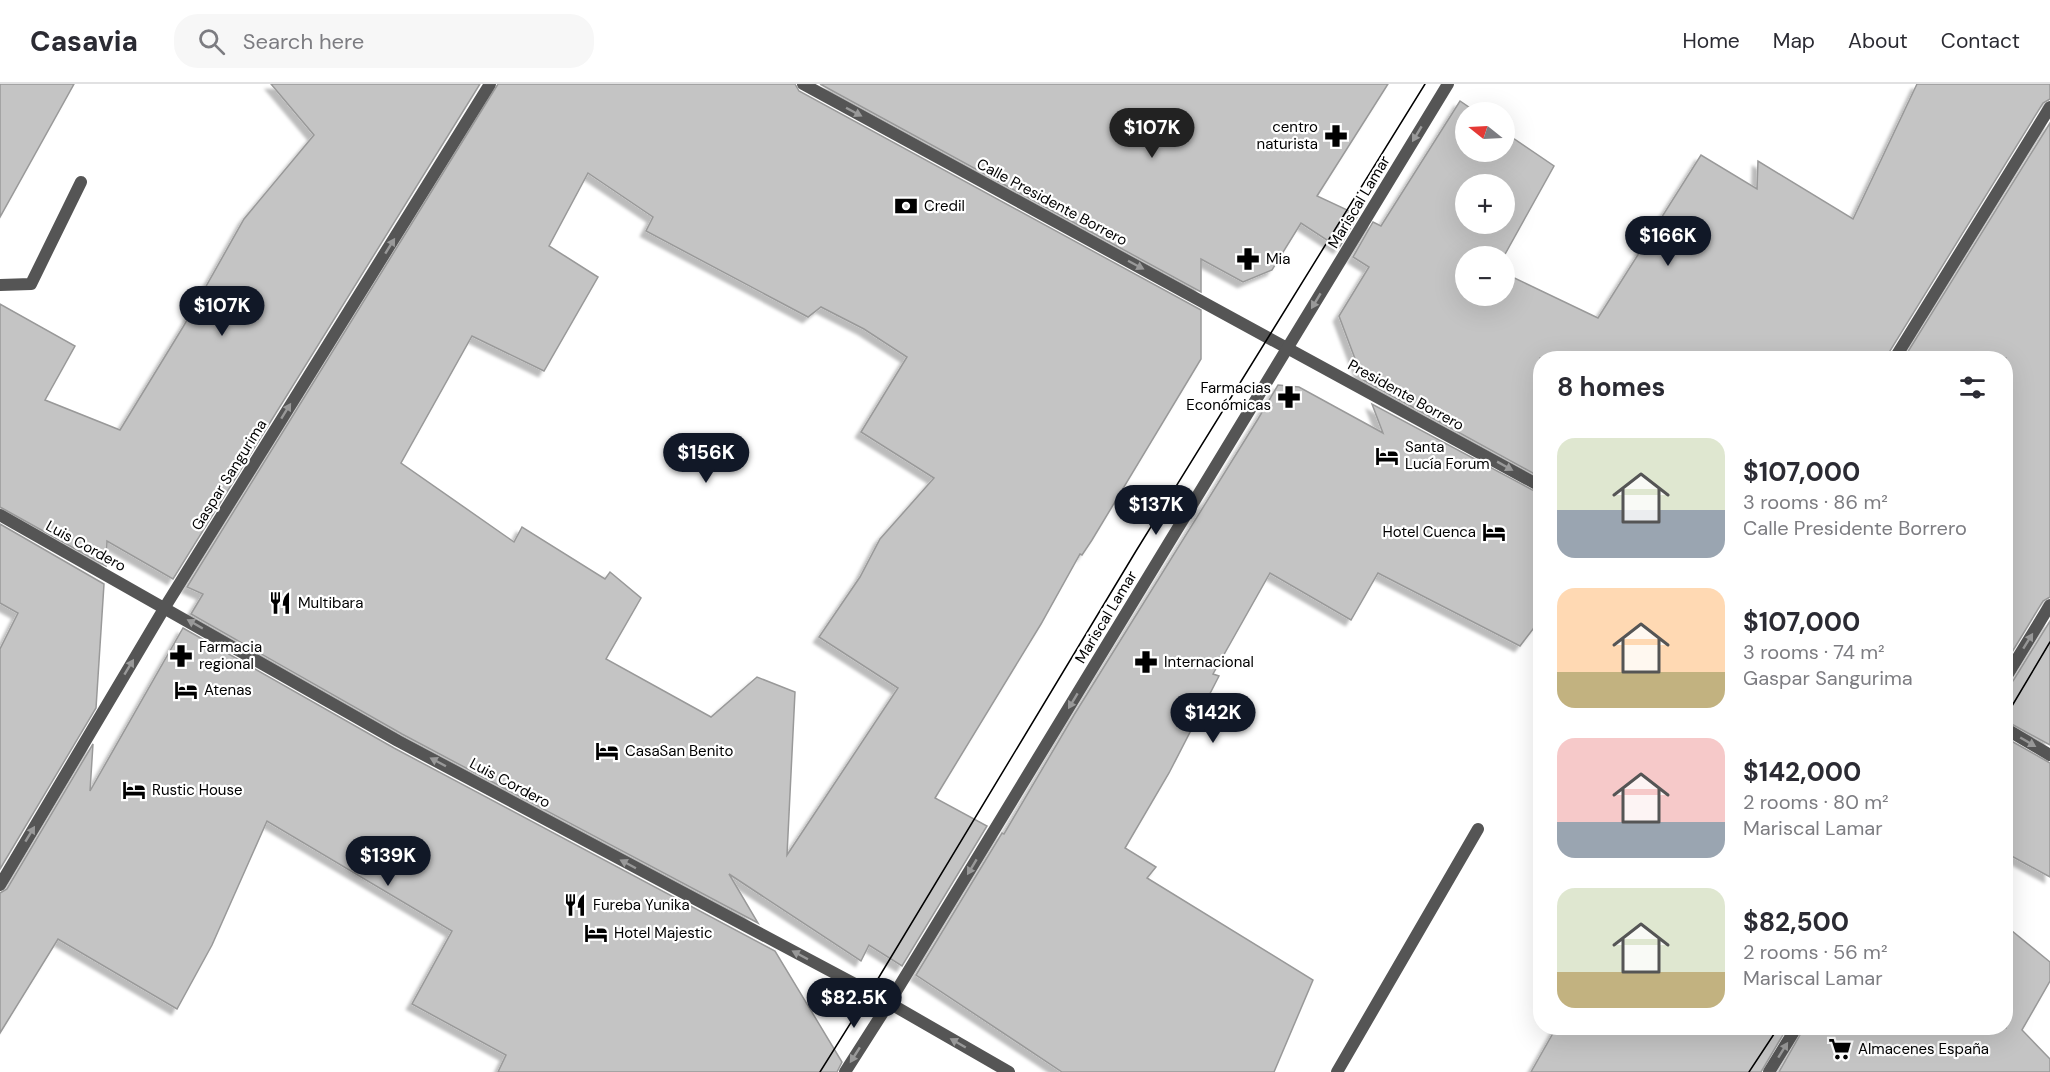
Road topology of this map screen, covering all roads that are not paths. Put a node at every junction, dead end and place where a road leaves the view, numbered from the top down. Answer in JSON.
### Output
{"nodes":[{"id":1,"x":490,"y":84,"type":"edge"},
{"id":2,"x":802,"y":84,"type":"edge"},
{"id":3,"x":1448,"y":84,"type":"edge"},
{"id":4,"x":2050,"y":107,"type":"edge"},
{"id":5,"x":81,"y":182,"type":"dead end"},
{"id":6,"x":0,"y":285,"type":"edge"},
{"id":7,"x":1288,"y":347,"type":"junction"},
{"id":8,"x":1899,"y":351,"type":"edge"},
{"id":9,"x":1533,"y":482,"type":"edge"},
{"id":10,"x":0,"y":515,"type":"edge"},
{"id":11,"x":2050,"y":605,"type":"edge"},
{"id":12,"x":165,"y":607,"type":"junction"},
{"id":13,"x":2013,"y":666,"type":"edge"},
{"id":14,"x":2013,"y":733,"type":"edge"},
{"id":15,"x":2050,"y":755,"type":"edge"},
{"id":16,"x":1478,"y":829,"type":"dead end"},
{"id":17,"x":0,"y":885,"type":"edge"},
{"id":18,"x":889,"y":1003,"type":"junction"},
{"id":19,"x":1792,"y":1035,"type":"edge"},
{"id":20,"x":844,"y":1072,"type":"edge"},
{"id":21,"x":1009,"y":1072,"type":"edge"},
{"id":22,"x":1337,"y":1072,"type":"edge"},
{"id":23,"x":1769,"y":1072,"type":"edge"}],
"edges":[{"from":12,"to":1,"type":"street","name":"Gaspar Sangurima","one_way":true},
{"from":2,"to":7,"type":"street","name":"Calle Presidente Borrero","one_way":true},
{"from":3,"to":7,"type":"street","name":"Mariscal Lamar","one_way":true},
{"from":4,"to":8,"type":"street"},
{"from":5,"to":6,"type":"street"},
{"from":7,"to":9,"type":"street","name":"Presidente Borrero","one_way":true},
{"from":7,"to":18,"type":"street","name":"Mariscal Lamar","one_way":true},
{"from":10,"to":12,"type":"street","name":"Luis Cordero"},
{"from":13,"to":11,"type":"street","one_way":true},
{"from":17,"to":12,"type":"street","name":"Gaspar Sangurima","one_way":true},
{"from":18,"to":12,"type":"street","name":"Luis Cordero","one_way":true},
{"from":14,"to":15,"type":"street","one_way":true},
{"from":16,"to":22,"type":"street"},
{"from":18,"to":20,"type":"street","name":"Mariscal Lamar","one_way":true},
{"from":21,"to":18,"type":"street","name":"Luis Cordero","one_way":true},
{"from":23,"to":19,"type":"street","one_way":true}]}
